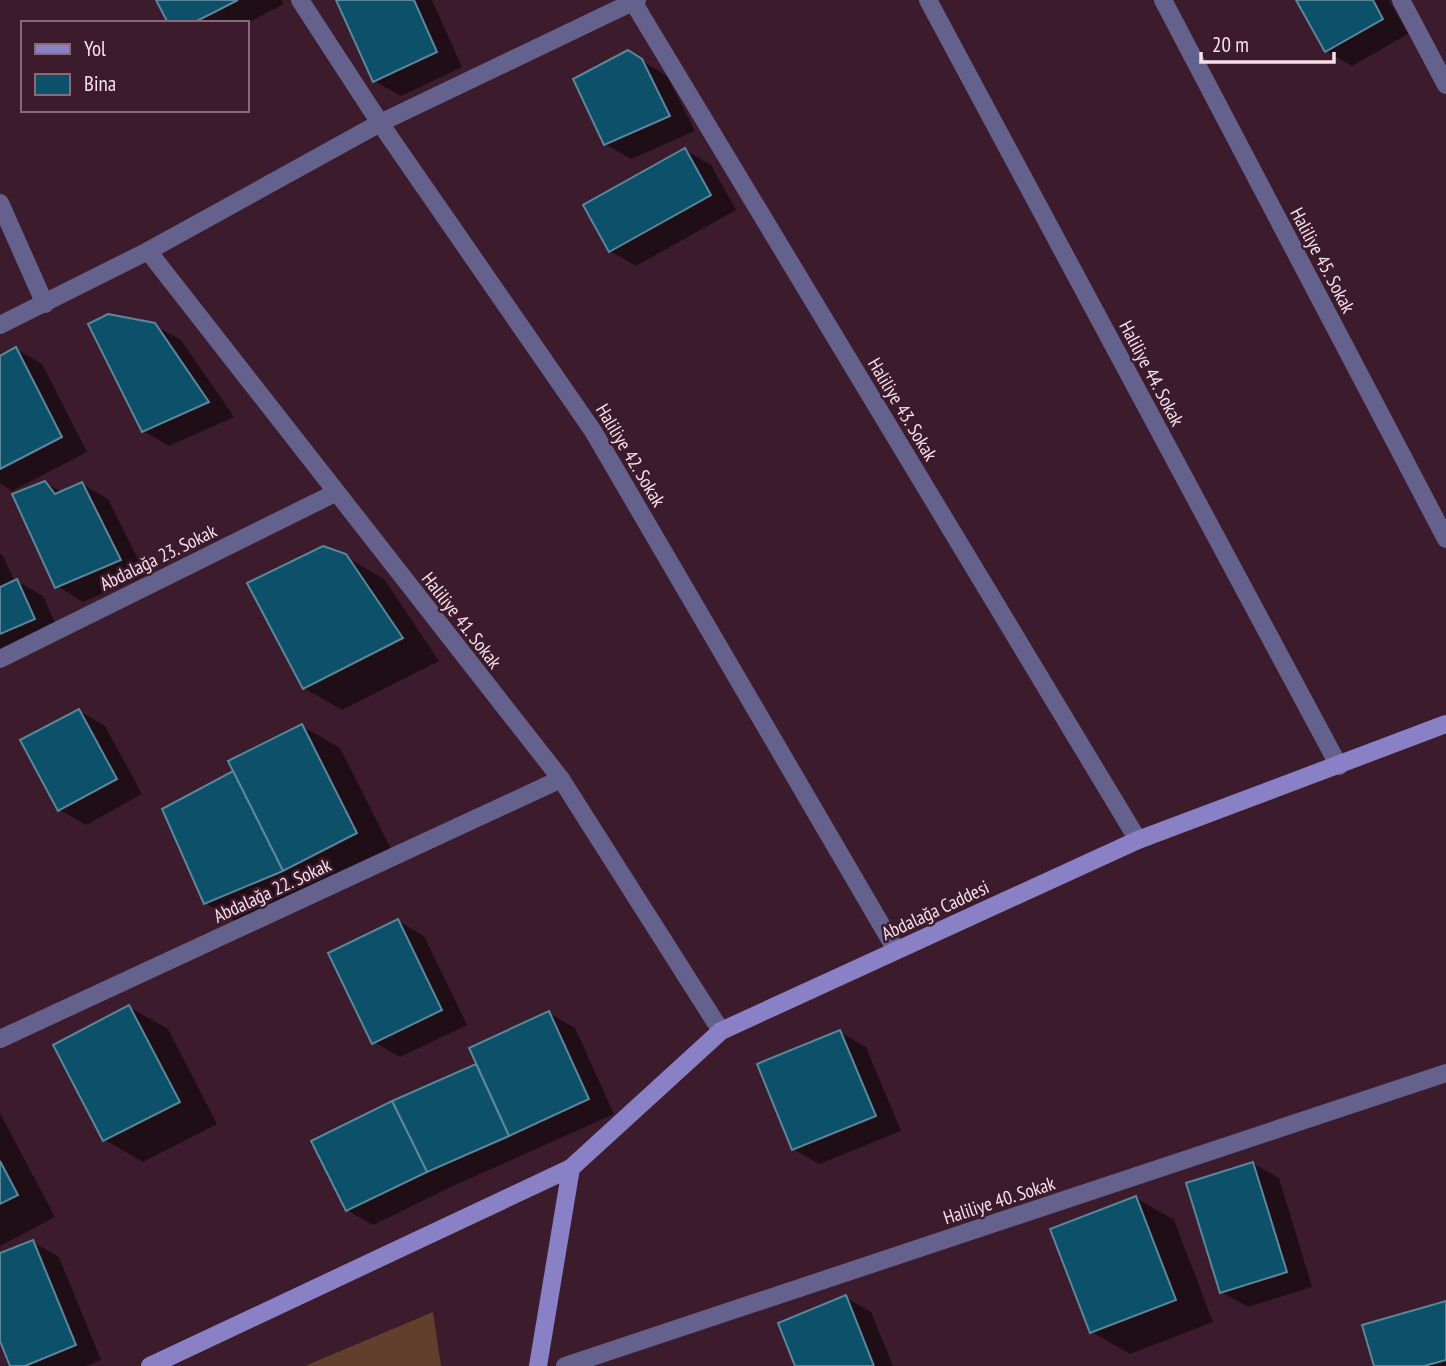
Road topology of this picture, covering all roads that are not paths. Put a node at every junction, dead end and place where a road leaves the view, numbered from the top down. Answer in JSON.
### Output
{"nodes":[{"id":1,"x":300,"y":0,"type":"edge"},
{"id":2,"x":928,"y":0,"type":"edge"},
{"id":3,"x":1163,"y":0,"type":"edge"},
{"id":4,"x":1401,"y":0,"type":"edge"},
{"id":5,"x":634,"y":1,"type":"edge"},
{"id":6,"x":1446,"y":85,"type":"edge"},
{"id":7,"x":380,"y":123,"type":"junction"},
{"id":8,"x":0,"y":203,"type":"edge"},
{"id":9,"x":148,"y":251,"type":"junction"},
{"id":10,"x":45,"y":304,"type":"junction"},
{"id":11,"x":0,"y":325,"type":"edge"},
{"id":12,"x":335,"y":493,"type":"junction"},
{"id":13,"x":1446,"y":539,"type":"edge"},
{"id":14,"x":0,"y":659,"type":"edge"},
{"id":15,"x":1446,"y":724,"type":"edge"},
{"id":16,"x":1339,"y":766,"type":"junction"},
{"id":17,"x":561,"y":779,"type":"junction"},
{"id":18,"x":1138,"y":840,"type":"junction"},
{"id":19,"x":897,"y":950,"type":"junction"},
{"id":20,"x":721,"y":1031,"type":"junction"},
{"id":21,"x":0,"y":1039,"type":"edge"},
{"id":22,"x":1446,"y":1073,"type":"edge"},
{"id":23,"x":570,"y":1168,"type":"junction"},
{"id":24,"x":150,"y":1366,"type":"edge"},
{"id":25,"x":538,"y":1366,"type":"edge"},
{"id":26,"x":565,"y":1366,"type":"edge"}],
"edges":[{"from":1,"to":7,"type":"street","name":"Haliliye 42. Sokak"},
{"from":2,"to":16,"type":"street","name":"Haliliye 44. Sokak"},
{"from":3,"to":13,"type":"street","name":"Haliliye 45. Sokak"},
{"from":4,"to":6,"type":"street"},
{"from":5,"to":7,"type":"street"},
{"from":5,"to":18,"type":"street","name":"Haliliye 43. Sokak"},
{"from":7,"to":9,"type":"street"},
{"from":7,"to":19,"type":"street","name":"Haliliye 42. Sokak"},
{"from":8,"to":10,"type":"street"},
{"from":9,"to":10,"type":"street"},
{"from":9,"to":12,"type":"street","name":"Haliliye 41. Sokak"},
{"from":10,"to":11,"type":"street"},
{"from":12,"to":14,"type":"street","name":"Abdalağa 23. Sokak"},
{"from":12,"to":17,"type":"street","name":"Haliliye 41. Sokak"},
{"from":15,"to":16,"type":"street","name":"Abdalağa Caddesi"},
{"from":16,"to":18,"type":"street","name":"Abdalağa Caddesi"},
{"from":17,"to":20,"type":"street","name":"Haliliye 41. Sokak"},
{"from":17,"to":21,"type":"street","name":"Abdalağa 22. Sokak"},
{"from":18,"to":19,"type":"street","name":"Abdalağa Caddesi"},
{"from":19,"to":20,"type":"street","name":"Abdalağa Caddesi"},
{"from":20,"to":23,"type":"street","name":"Abdalağa Caddesi"},
{"from":22,"to":26,"type":"street","name":"Haliliye 40. Sokak"},
{"from":23,"to":24,"type":"street","name":"Abdalağa Caddesi"},
{"from":23,"to":25,"type":"street"}]}
